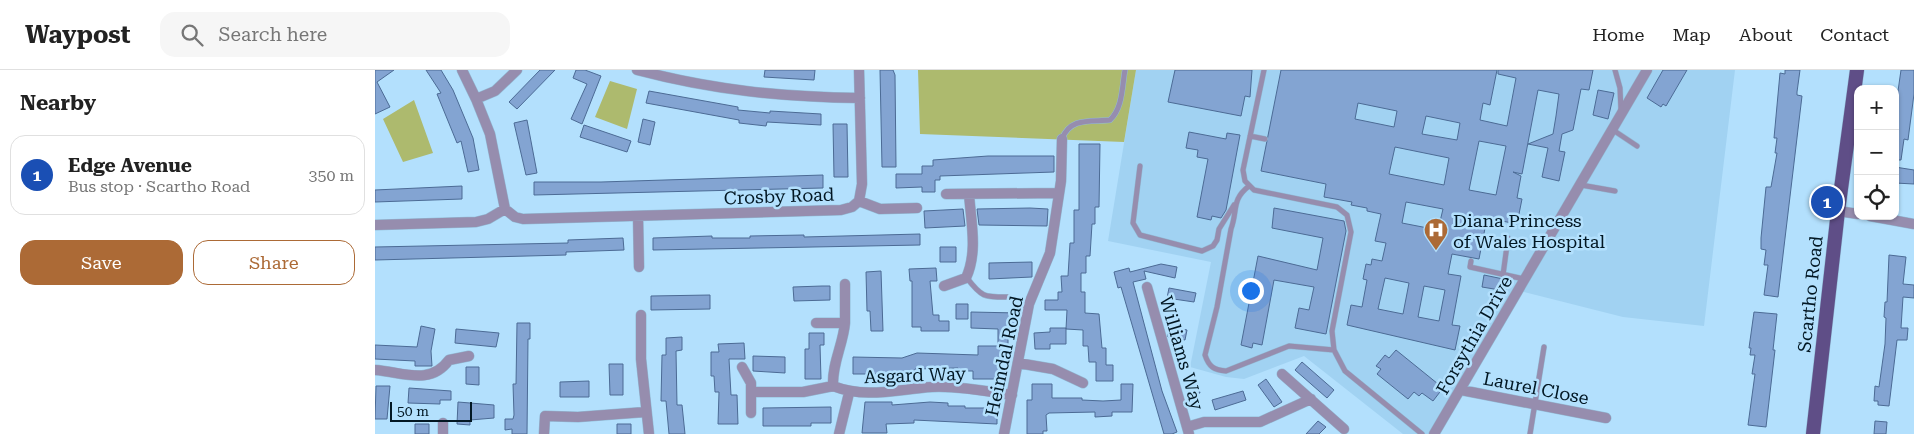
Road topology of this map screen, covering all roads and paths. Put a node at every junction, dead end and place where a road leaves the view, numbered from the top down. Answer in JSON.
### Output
{"nodes":[{"id":1,"x":461,"y":70,"type":"edge"},
{"id":2,"x":517,"y":70,"type":"edge"},
{"id":3,"x":637,"y":70,"type":"edge"},
{"id":4,"x":859,"y":70,"type":"edge"},
{"id":5,"x":1125,"y":70,"type":"edge"},
{"id":6,"x":1264,"y":70,"type":"edge"},
{"id":7,"x":1615,"y":70,"type":"edge"},
{"id":8,"x":1647,"y":70,"type":"edge"},
{"id":9,"x":1857,"y":70,"type":"edge"},
{"id":10,"x":859,"y":98,"type":"junction"},
{"id":11,"x":477,"y":99,"type":"junction"},
{"id":12,"x":1621,"y":116,"type":"junction"},
{"id":13,"x":1613,"y":130,"type":"junction"},
{"id":14,"x":1250,"y":136,"type":"junction"},
{"id":15,"x":1062,"y":139,"type":"joint"},
{"id":16,"x":1265,"y":139,"type":"dead end"},
{"id":17,"x":1637,"y":146,"type":"dead end"},
{"id":18,"x":1141,"y":166,"type":"dead end"},
{"id":19,"x":1581,"y":185,"type":"junction"},
{"id":20,"x":1249,"y":186,"type":"junction"},
{"id":21,"x":1615,"y":191,"type":"dead end"},
{"id":22,"x":1059,"y":192,"type":"junction"},
{"id":23,"x":946,"y":194,"type":"dead end"},
{"id":24,"x":969,"y":194,"type":"junction"},
{"id":25,"x":1236,"y":200,"type":"junction"},
{"id":26,"x":859,"y":201,"type":"junction"},
{"id":27,"x":917,"y":208,"type":"dead end"},
{"id":28,"x":505,"y":209,"type":"junction"},
{"id":29,"x":1838,"y":211,"type":"junction"},
{"id":30,"x":1854,"y":213,"type":"edge"},
{"id":31,"x":638,"y":216,"type":"junction"},
{"id":32,"x":1892,"y":220,"type":"edge"},
{"id":33,"x":1914,"y":224,"type":"edge"},
{"id":34,"x":375,"y":225,"type":"edge"},
{"id":35,"x":1508,"y":238,"type":"dead end"},
{"id":36,"x":1471,"y":261,"type":"dead end"},
{"id":37,"x":639,"y":267,"type":"dead end"},
{"id":38,"x":1503,"y":275,"type":"junction"},
{"id":39,"x":966,"y":278,"type":"junction"},
{"id":40,"x":1525,"y":279,"type":"junction"},
{"id":41,"x":845,"y":284,"type":"dead end"},
{"id":42,"x":944,"y":286,"type":"dead end"},
{"id":43,"x":1147,"y":287,"type":"dead end"},
{"id":44,"x":1009,"y":297,"type":"dead end"},
{"id":45,"x":641,"y":315,"type":"dead end"},
{"id":46,"x":816,"y":323,"type":"dead end"},
{"id":47,"x":845,"y":323,"type":"junction"},
{"id":48,"x":1544,"y":347,"type":"dead end"},
{"id":49,"x":1333,"y":350,"type":"junction"},
{"id":50,"x":469,"y":356,"type":"dead end"},
{"id":51,"x":1018,"y":363,"type":"junction"},
{"id":52,"x":742,"y":366,"type":"dead end"},
{"id":53,"x":375,"y":370,"type":"edge"},
{"id":54,"x":1282,"y":374,"type":"dead end"},
{"id":55,"x":1083,"y":383,"type":"dead end"},
{"id":56,"x":1505,"y":383,"type":"dead end"},
{"id":57,"x":833,"y":386,"type":"junction"},
{"id":58,"x":1538,"y":388,"type":"junction"},
{"id":59,"x":1461,"y":390,"type":"junction"},
{"id":60,"x":751,"y":392,"type":"junction"},
{"id":61,"x":849,"y":393,"type":"junction"},
{"id":62,"x":1012,"y":395,"type":"junction"},
{"id":63,"x":1311,"y":399,"type":"junction"},
{"id":64,"x":1536,"y":405,"type":"junction"},
{"id":65,"x":645,"y":412,"type":"junction"},
{"id":66,"x":751,"y":413,"type":"dead end"},
{"id":67,"x":1606,"y":418,"type":"dead end"},
{"id":68,"x":443,"y":423,"type":"dead end"},
{"id":69,"x":1344,"y":429,"type":"dead end"},
{"id":70,"x":1188,"y":431,"type":"edge"},
{"id":71,"x":443,"y":434,"type":"edge"},
{"id":72,"x":544,"y":434,"type":"edge"},
{"id":73,"x":649,"y":434,"type":"edge"},
{"id":74,"x":839,"y":434,"type":"edge"},
{"id":75,"x":1004,"y":434,"type":"edge"},
{"id":76,"x":1423,"y":434,"type":"edge"},
{"id":77,"x":1434,"y":434,"type":"edge"},
{"id":78,"x":1530,"y":434,"type":"edge"},
{"id":79,"x":1813,"y":434,"type":"edge"}],
"edges":[{"from":1,"to":11,"type":"street"},
{"from":2,"to":11,"type":"street"},
{"from":3,"to":10,"type":"street"},
{"from":4,"to":10,"type":"street"},
{"from":5,"to":15,"type":"lane"},
{"from":6,"to":14,"type":"lane"},
{"from":7,"to":12,"type":"lane"},
{"from":8,"to":12,"type":"street","name":"Forsythia Drive"},
{"from":9,"to":29,"type":"main road","name":"Scartho Road"},
{"from":10,"to":26,"type":"street"},
{"from":11,"to":28,"type":"street"},
{"from":12,"to":13,"type":"street","name":"Forsythia Drive"},
{"from":13,"to":17,"type":"lane"},
{"from":13,"to":19,"type":"street","name":"Forsythia Drive"},
{"from":14,"to":16,"type":"lane"},
{"from":14,"to":20,"type":"lane"},
{"from":15,"to":22,"type":"street","name":"Heimdal Road"},
{"from":18,"to":25,"type":"lane"},
{"from":19,"to":21,"type":"lane"},
{"from":19,"to":40,"type":"street","name":"Forsythia Drive"},
{"from":20,"to":25,"type":"lane"},
{"from":20,"to":49,"type":"lane"},
{"from":22,"to":24,"type":"street"},
{"from":22,"to":51,"type":"street","name":"Heimdal Road"},
{"from":23,"to":24,"type":"street"},
{"from":24,"to":39,"type":"street"},
{"from":25,"to":49,"type":"lane"},
{"from":26,"to":27,"type":"street","name":"Crosby Road"},
{"from":26,"to":31,"type":"street","name":"Crosby Road"},
{"from":28,"to":31,"type":"street","name":"Crosby Road"},
{"from":28,"to":34,"type":"street"},
{"from":29,"to":30,"type":"street"},
{"from":29,"to":79,"type":"main road","name":"Scartho Road"},
{"from":31,"to":37,"type":"street"},
{"from":32,"to":33,"type":"street"},
{"from":35,"to":38,"type":"lane"},
{"from":36,"to":38,"type":"lane"},
{"from":38,"to":40,"type":"lane"},
{"from":39,"to":42,"type":"street"},
{"from":39,"to":44,"type":"lane"},
{"from":40,"to":59,"type":"street","name":"Forsythia Drive"},
{"from":41,"to":47,"type":"street"},
{"from":43,"to":70,"type":"street","name":"Williams Way"},
{"from":45,"to":65,"type":"street"},
{"from":46,"to":47,"type":"street"},
{"from":47,"to":57,"type":"street"},
{"from":48,"to":58,"type":"lane"},
{"from":49,"to":76,"type":"lane"},
{"from":50,"to":53,"type":"street"},
{"from":51,"to":55,"type":"street"},
{"from":51,"to":62,"type":"street","name":"Heimdal Road"},
{"from":52,"to":60,"type":"street"},
{"from":54,"to":63,"type":"street"},
{"from":56,"to":58,"type":"lane"},
{"from":57,"to":60,"type":"street"},
{"from":57,"to":61,"type":"street","name":"Asgard Way"},
{"from":58,"to":64,"type":"lane"},
{"from":59,"to":64,"type":"street","name":"Laurel Close"},
{"from":59,"to":77,"type":"street","name":"Forsythia Drive"},
{"from":60,"to":66,"type":"street"},
{"from":61,"to":62,"type":"street","name":"Asgard Way"},
{"from":61,"to":74,"type":"street","name":"Asgard Way"},
{"from":62,"to":75,"type":"street","name":"Heimdal Road"},
{"from":63,"to":69,"type":"street"},
{"from":63,"to":70,"type":"street","name":"Williams Way"},
{"from":64,"to":67,"type":"street","name":"Laurel Close"},
{"from":64,"to":78,"type":"lane"},
{"from":65,"to":72,"type":"street"},
{"from":65,"to":73,"type":"street"},
{"from":68,"to":71,"type":"street"}]}
